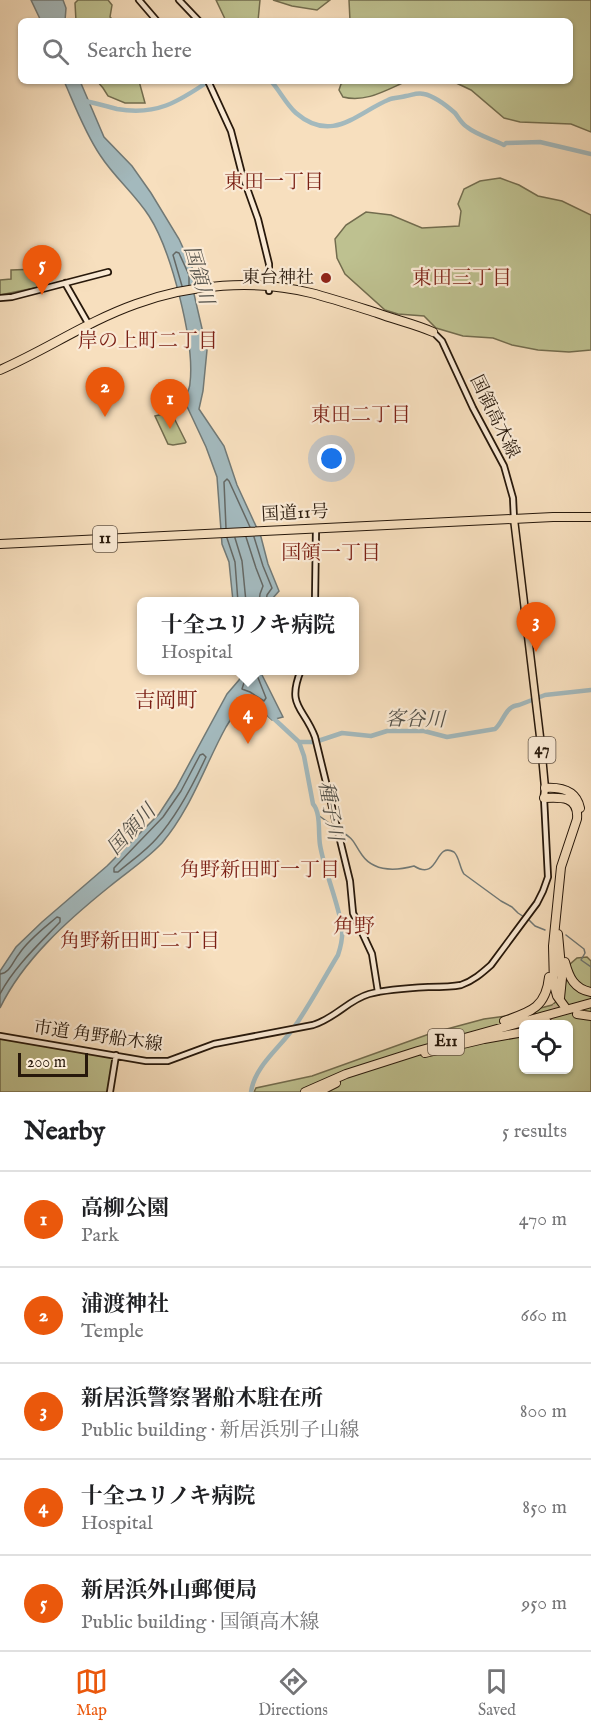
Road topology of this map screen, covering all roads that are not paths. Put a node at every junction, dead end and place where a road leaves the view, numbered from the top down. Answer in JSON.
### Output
{"nodes":[{"id":1,"x":139,"y":0,"type":"edge"},
{"id":2,"x":179,"y":0,"type":"edge"},
{"id":3,"x":154,"y":18,"type":"edge"},
{"id":4,"x":196,"y":18,"type":"edge"},
{"id":5,"x":209,"y":84,"type":"edge"},
{"id":6,"x":108,"y":272,"type":"dead end"},
{"id":7,"x":65,"y":283,"type":"junction"},
{"id":8,"x":269,"y":287,"type":"junction"},
{"id":9,"x":0,"y":298,"type":"edge"},
{"id":10,"x":88,"y":323,"type":"junction"},
{"id":11,"x":434,"y":332,"type":"joint"},
{"id":12,"x":0,"y":368,"type":"edge"},
{"id":13,"x":591,"y":517,"type":"edge"},
{"id":14,"x":514,"y":519,"type":"junction"},
{"id":15,"x":316,"y":529,"type":"junction"},
{"id":16,"x":0,"y":544,"type":"edge"},
{"id":17,"x":315,"y":597,"type":"edge"},
{"id":18,"x":299,"y":675,"type":"edge"},
{"id":19,"x":545,"y":788,"type":"junction"},
{"id":20,"x":544,"y":798,"type":"junction"},
{"id":21,"x":558,"y":921,"type":"junction"},
{"id":22,"x":553,"y":945,"type":"junction"},
{"id":23,"x":378,"y":992,"type":"junction"},
{"id":24,"x":591,"y":992,"type":"edge"},
{"id":25,"x":591,"y":1005,"type":"edge"},
{"id":26,"x":577,"y":1014,"type":"dead end"},
{"id":27,"x":591,"y":1016,"type":"edge"},
{"id":28,"x":541,"y":1020,"type":"edge"},
{"id":29,"x":519,"y":1026,"type":"edge"},
{"id":30,"x":519,"y":1033,"type":"edge"},
{"id":31,"x":0,"y":1036,"type":"edge"},
{"id":32,"x":438,"y":1045,"type":"junction"},
{"id":33,"x":116,"y":1055,"type":"junction"},
{"id":34,"x":419,"y":1055,"type":"junction"},
{"id":35,"x":110,"y":1092,"type":"edge"},
{"id":36,"x":305,"y":1092,"type":"edge"},
{"id":37,"x":318,"y":1092,"type":"edge"}],
"edges":[{"from":1,"to":3,"type":"street"},
{"from":2,"to":4,"type":"street"},
{"from":5,"to":8,"type":"street"},
{"from":6,"to":7,"type":"street"},
{"from":7,"to":9,"type":"street"},
{"from":7,"to":10,"type":"street"},
{"from":8,"to":10,"type":"highway"},
{"from":8,"to":11,"type":"highway"},
{"from":10,"to":12,"type":"highway"},
{"from":11,"to":14,"type":"street","name":"国領高木線"},
{"from":13,"to":14,"type":"highway","name":"国道11号","number":"11"},
{"from":14,"to":15,"type":"highway","name":"国道11号","number":"11"},
{"from":14,"to":19,"type":"main road","number":"47"},
{"from":15,"to":16,"type":"highway","name":"国道11号","number":"11"},
{"from":15,"to":17,"type":"street"},
{"from":18,"to":23,"type":"street"},
{"from":19,"to":20,"type":"main road","number":"47"},
{"from":19,"to":21,"type":"highway"},
{"from":20,"to":22,"type":"highway"},
{"from":20,"to":23,"type":"street","name":"市道 角野船木線"},
{"from":21,"to":22,"type":"highway"},
{"from":21,"to":24,"type":"highway"},
{"from":22,"to":32,"type":"highway"},
{"from":23,"to":33,"type":"street","name":"市道 角野船木線"},
{"from":25,"to":28,"type":"highway","number":"E11"},
{"from":25,"to":32,"type":"highway","number":"E11"},
{"from":26,"to":27,"type":"highway"},
{"from":29,"to":34,"type":"highway","number":"E11"},
{"from":30,"to":34,"type":"highway"},
{"from":31,"to":33,"type":"street","name":"市道 角野船木線"},
{"from":32,"to":36,"type":"highway","number":"E11"},
{"from":33,"to":35,"type":"street"},
{"from":34,"to":37,"type":"highway","number":"E11"}]}
